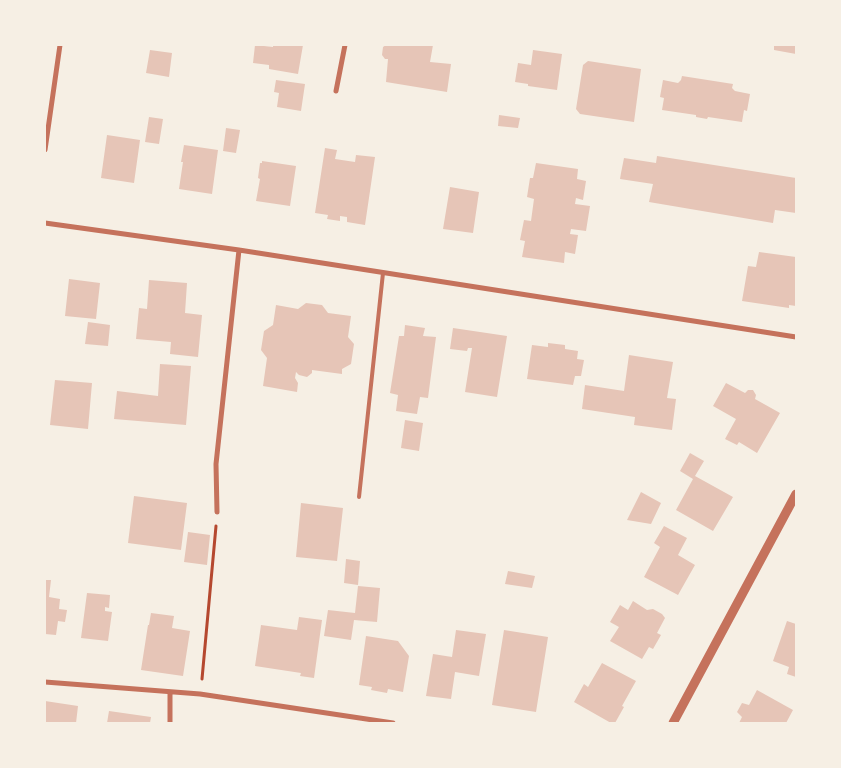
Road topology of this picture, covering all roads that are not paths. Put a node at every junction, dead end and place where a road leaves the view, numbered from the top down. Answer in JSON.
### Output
{"nodes":[{"id":1,"x":60,"y":45,"type":"edge"},
{"id":2,"x":344,"y":45,"type":"edge"},
{"id":3,"x":336,"y":91,"type":"dead end"},
{"id":4,"x":45,"y":150,"type":"edge"},
{"id":5,"x":45,"y":223,"type":"edge"},
{"id":6,"x":239,"y":250,"type":"junction"},
{"id":7,"x":383,"y":273,"type":"junction"},
{"id":8,"x":796,"y":337,"type":"edge"},
{"id":9,"x":796,"y":494,"type":"edge"},
{"id":10,"x":359,"y":497,"type":"dead end"},
{"id":11,"x":218,"y":512,"type":"road end"},
{"id":12,"x":45,"y":682,"type":"edge"},
{"id":13,"x":170,"y":692,"type":"junction"},
{"id":14,"x":170,"y":723,"type":"edge"},
{"id":15,"x":393,"y":723,"type":"edge"},
{"id":16,"x":672,"y":723,"type":"edge"}],
"edges":[{"from":1,"to":4,"type":"street"},
{"from":2,"to":3,"type":"street"},
{"from":5,"to":6,"type":"street"},
{"from":6,"to":7,"type":"street"},
{"from":6,"to":11,"type":"street"},
{"from":7,"to":8,"type":"street"},
{"from":7,"to":10,"type":"lane"},
{"from":9,"to":16,"type":"street"},
{"from":12,"to":13,"type":"street"},
{"from":13,"to":14,"type":"street"},
{"from":13,"to":15,"type":"street"}]}
